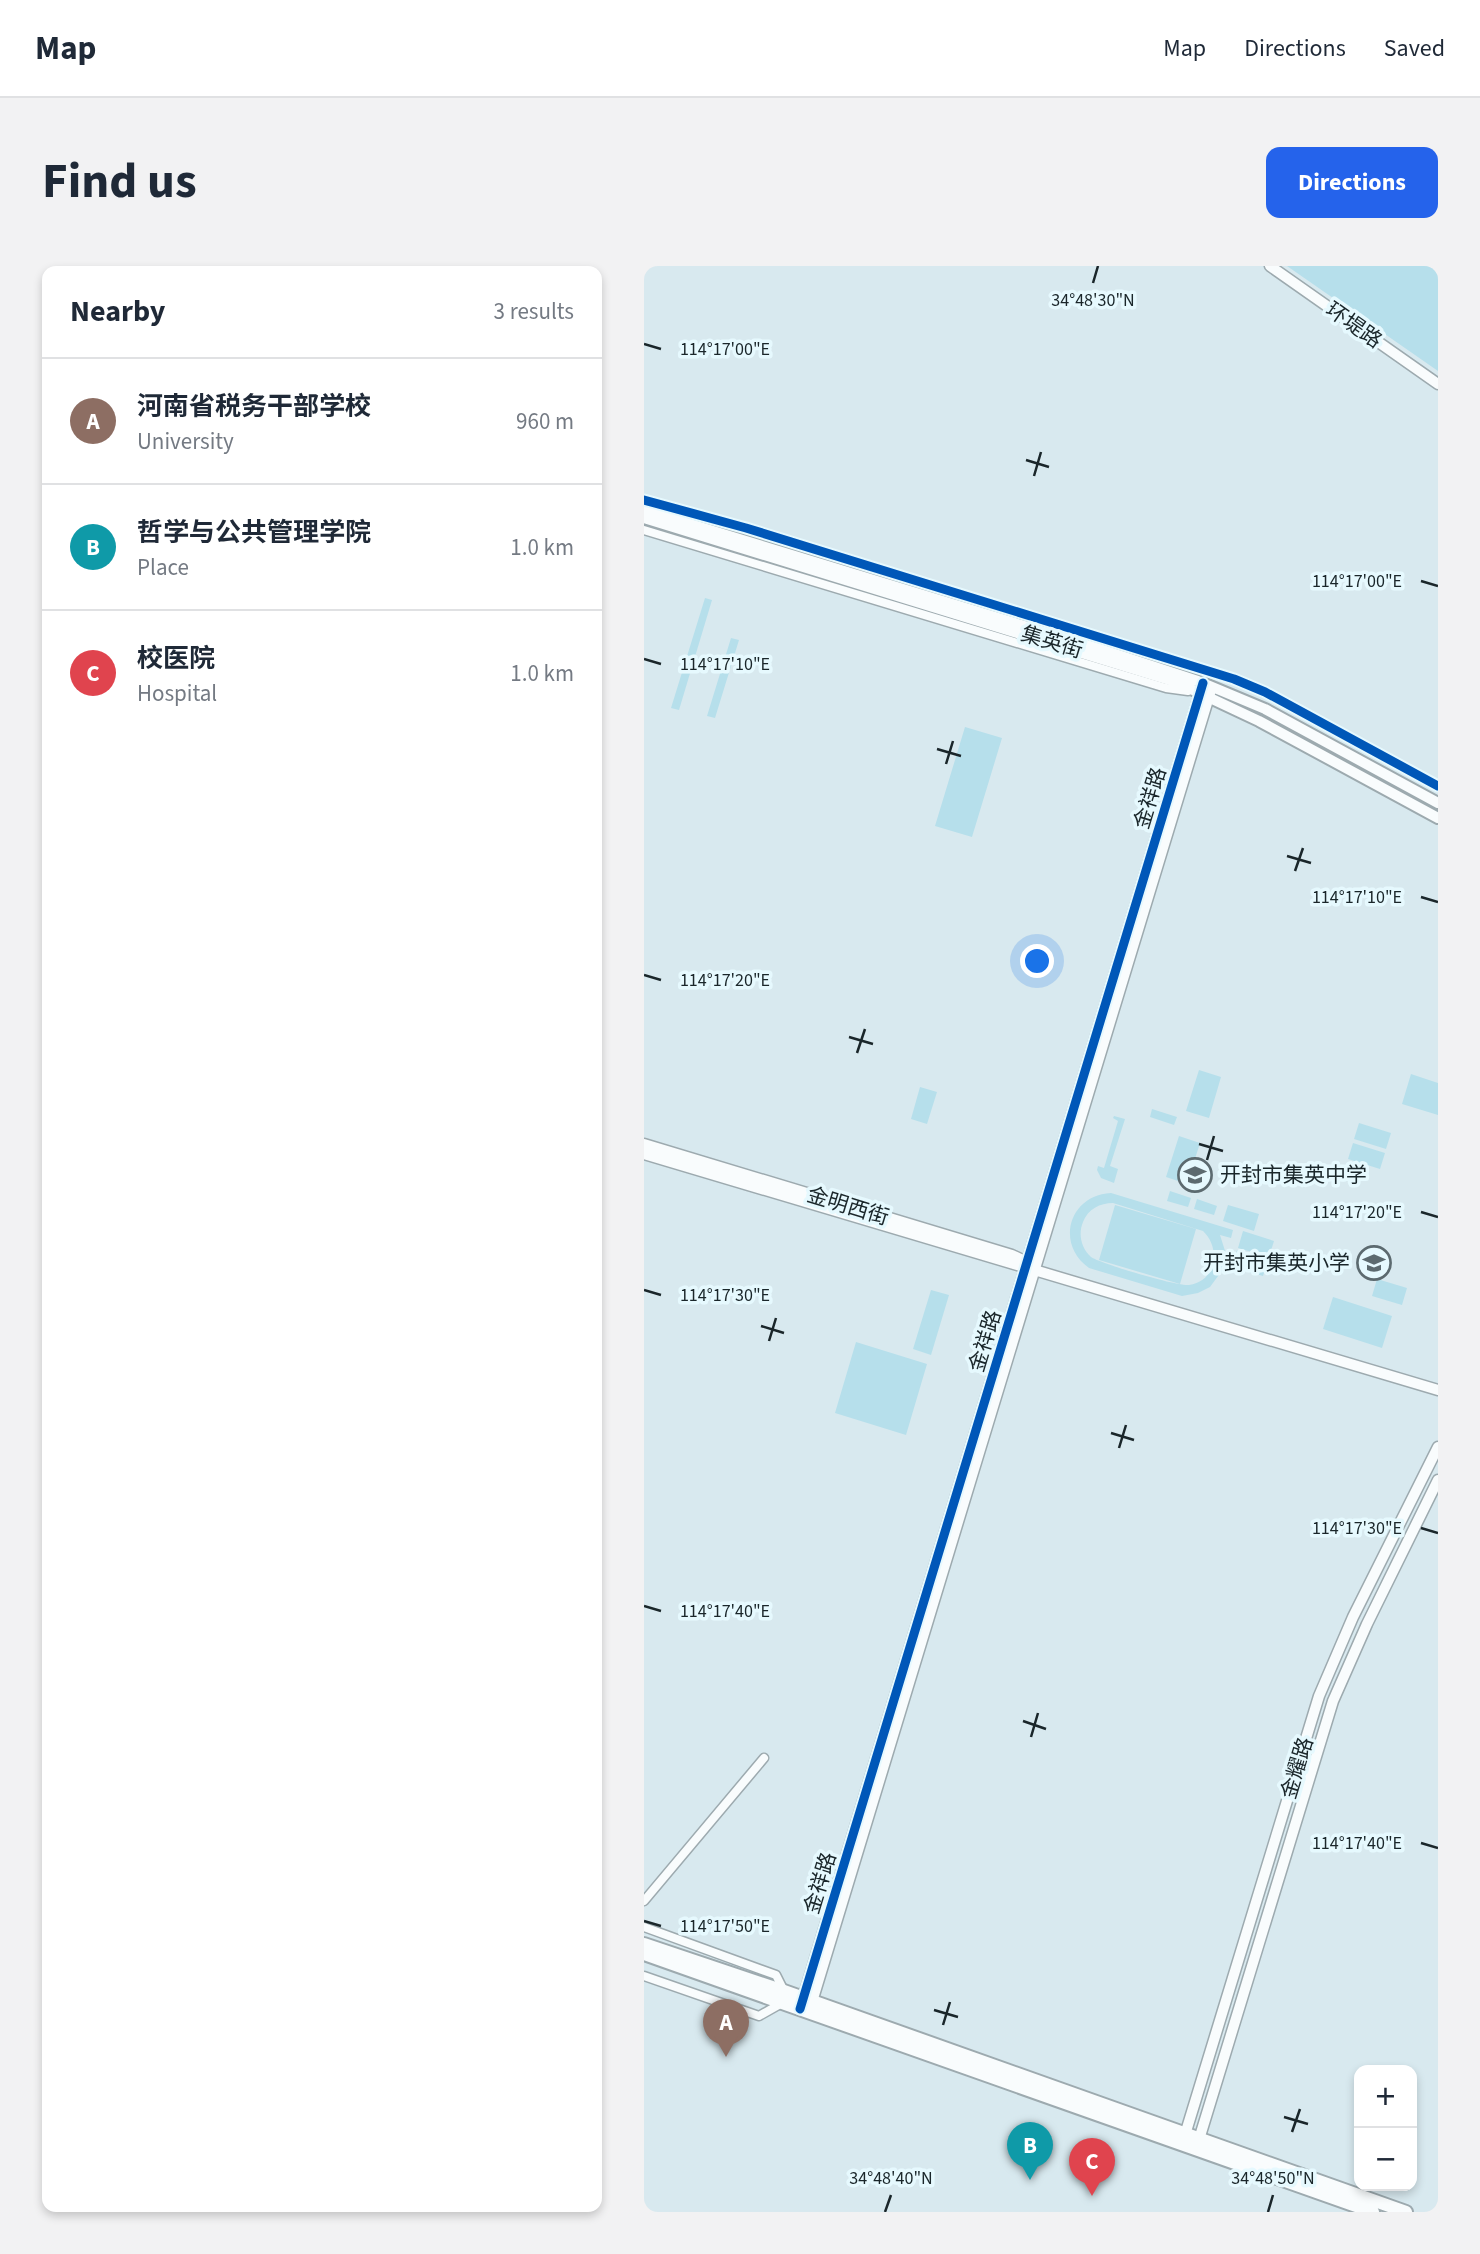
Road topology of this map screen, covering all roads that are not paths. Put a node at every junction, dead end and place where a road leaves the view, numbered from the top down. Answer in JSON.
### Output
{"nodes":[{"id":1,"x":1270,"y":266,"type":"edge"},
{"id":2,"x":1438,"y":384,"type":"edge"},
{"id":3,"x":644,"y":500,"type":"edge"},
{"id":4,"x":644,"y":510,"type":"edge"},
{"id":5,"x":644,"y":519,"type":"edge"},
{"id":6,"x":644,"y":530,"type":"edge"},
{"id":7,"x":1206,"y":690,"type":"junction"},
{"id":8,"x":1438,"y":786,"type":"edge"},
{"id":9,"x":1438,"y":803,"type":"edge"},
{"id":10,"x":1438,"y":818,"type":"edge"},
{"id":11,"x":644,"y":1144,"type":"edge"},
{"id":12,"x":644,"y":1154,"type":"edge"},
{"id":13,"x":1031,"y":1267,"type":"junction"},
{"id":14,"x":1438,"y":1390,"type":"edge"},
{"id":15,"x":1438,"y":1447,"type":"edge"},
{"id":16,"x":1438,"y":1480,"type":"edge"},
{"id":17,"x":764,"y":1758,"type":"dead end"},
{"id":18,"x":644,"y":1901,"type":"edge"},
{"id":19,"x":644,"y":1927,"type":"edge"},
{"id":20,"x":644,"y":1944,"type":"edge"},
{"id":21,"x":644,"y":1954,"type":"edge"},
{"id":22,"x":644,"y":1976,"type":"edge"},
{"id":23,"x":783,"y":1997,"type":"junction"},
{"id":24,"x":806,"y":2005,"type":"junction"},
{"id":25,"x":1184,"y":2139,"type":"junction"},
{"id":26,"x":1198,"y":2144,"type":"junction"},
{"id":27,"x":1373,"y":2212,"type":"edge"},
{"id":28,"x":1406,"y":2212,"type":"edge"}],
"edges":[{"from":1,"to":2,"type":"street","name":"环堤路"},
{"from":3,"to":8,"type":"street"},
{"from":4,"to":7,"type":"main road","name":"集英街"},
{"from":5,"to":7,"type":"main road","name":"集英街"},
{"from":6,"to":7,"type":"street"},
{"from":7,"to":9,"type":"main road","name":"集英街"},
{"from":7,"to":10,"type":"main road","name":"集英街"},
{"from":7,"to":13,"type":"street","name":"金祥路"},
{"from":11,"to":13,"type":"street","name":"金明西街"},
{"from":12,"to":13,"type":"street","name":"金明西街"},
{"from":13,"to":14,"type":"street","name":"金明西街"},
{"from":13,"to":24,"type":"street","name":"金祥路"},
{"from":15,"to":25,"type":"street","name":"金耀路"},
{"from":16,"to":26,"type":"street","name":"金耀路"},
{"from":17,"to":18,"type":"street"},
{"from":19,"to":23,"type":"street"},
{"from":20,"to":23,"type":"main road"},
{"from":21,"to":23,"type":"main road"},
{"from":22,"to":23,"type":"street"},
{"from":23,"to":24,"type":"main road"},
{"from":24,"to":25,"type":"main road"},
{"from":25,"to":26,"type":"main road"},
{"from":26,"to":27,"type":"main road"},
{"from":26,"to":28,"type":"main road"}]}
